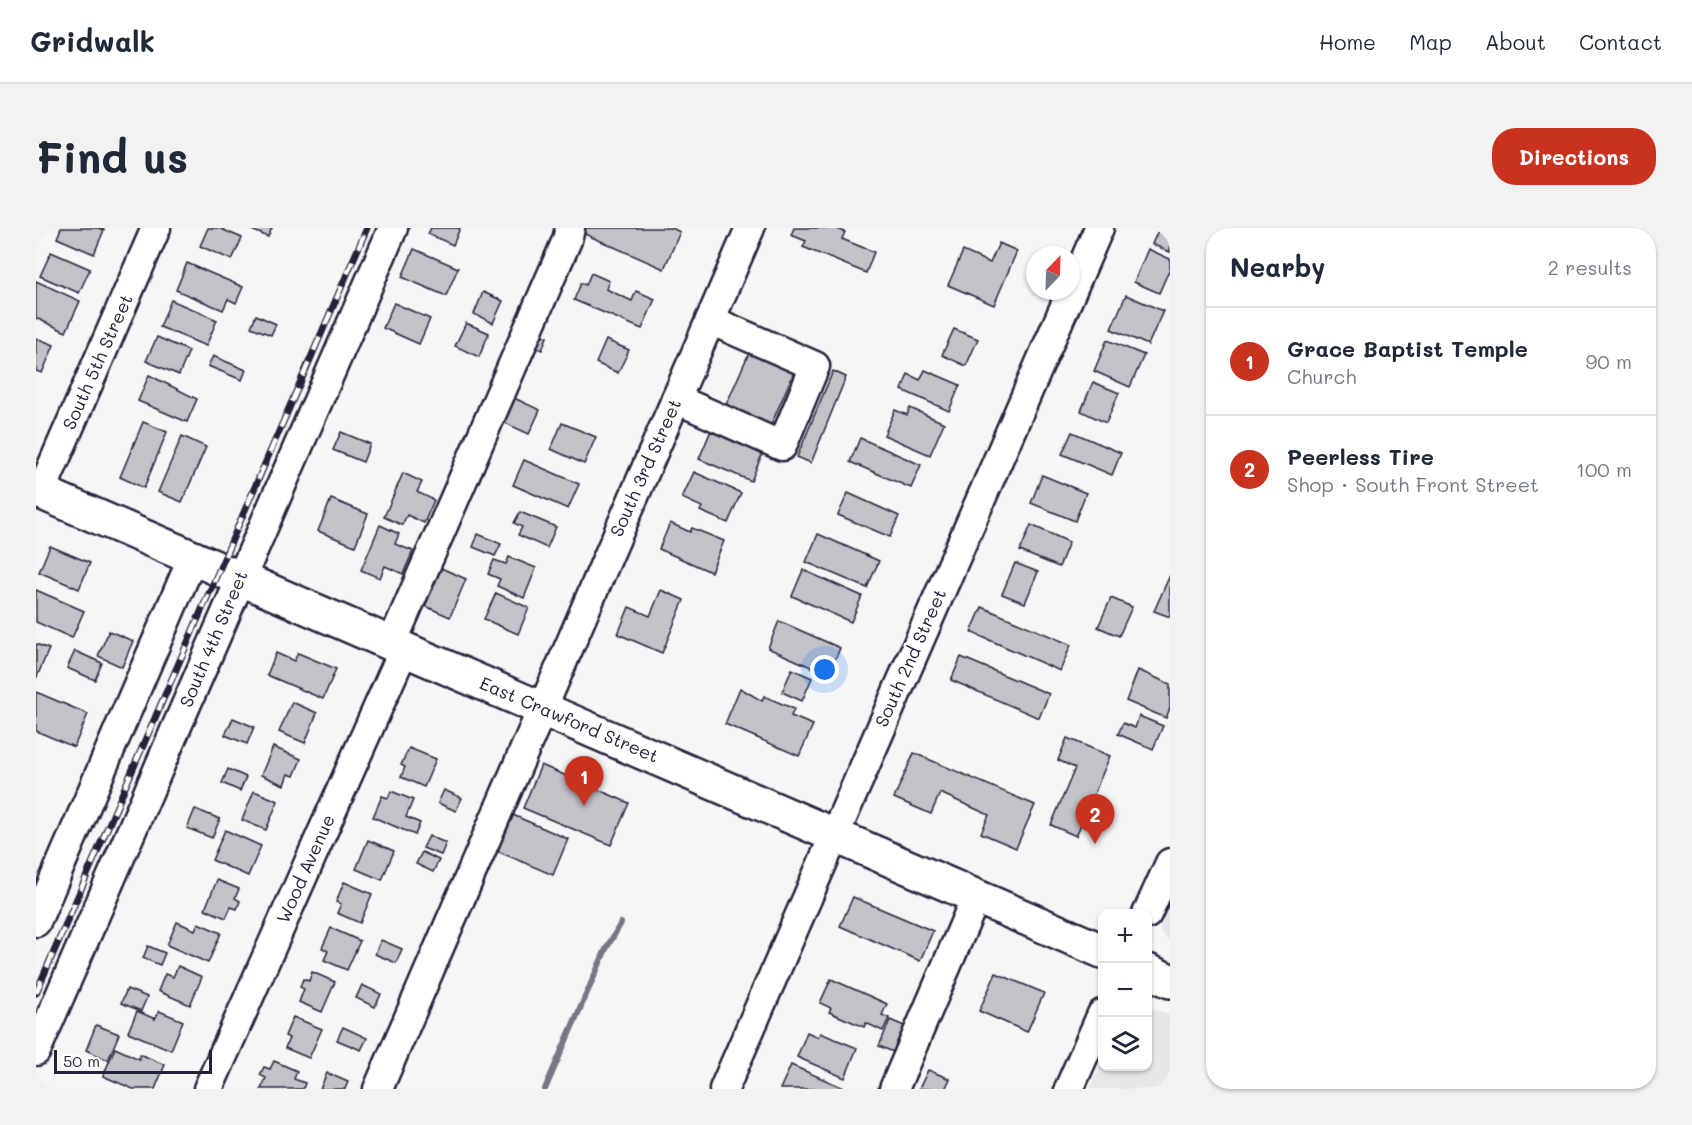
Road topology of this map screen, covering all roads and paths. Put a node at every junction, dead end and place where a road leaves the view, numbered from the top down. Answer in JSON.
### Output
{"nodes":[{"id":1,"x":156,"y":228,"type":"edge"},
{"id":2,"x":393,"y":228,"type":"edge"},
{"id":3,"x":570,"y":228,"type":"edge"},
{"id":4,"x":750,"y":228,"type":"edge"},
{"id":5,"x":1099,"y":228,"type":"edge"},
{"id":6,"x":710,"y":320,"type":"junction"},
{"id":7,"x":676,"y":399,"type":"junction"},
{"id":8,"x":38,"y":492,"type":"edge"},
{"id":9,"x":193,"y":557,"type":"junction"},
{"id":10,"x":241,"y":578,"type":"junction"},
{"id":11,"x":398,"y":646,"type":"junction"},
{"id":12,"x":540,"y":708,"type":"junction"},
{"id":13,"x":834,"y":835,"type":"junction"},
{"id":14,"x":1170,"y":863,"type":"edge"},
{"id":15,"x":976,"y":897,"type":"junction"},
{"id":16,"x":1149,"y":909,"type":"edge"},
{"id":17,"x":36,"y":922,"type":"edge"},
{"id":18,"x":1098,"y":949,"type":"edge"},
{"id":19,"x":1152,"y":973,"type":"edge"},
{"id":20,"x":1170,"y":981,"type":"edge"},
{"id":21,"x":1101,"y":1017,"type":"edge"},
{"id":22,"x":36,"y":1051,"type":"edge"},
{"id":23,"x":208,"y":1089,"type":"edge"},
{"id":24,"x":378,"y":1089,"type":"edge"},
{"id":25,"x":724,"y":1089,"type":"edge"},
{"id":26,"x":894,"y":1089,"type":"edge"},
{"id":27,"x":1070,"y":1089,"type":"edge"}],
"edges":[{"from":1,"to":8,"type":"street","name":"South 5th Street"},
{"from":2,"to":10,"type":"street","name":"South 4th Street"},
{"from":3,"to":11,"type":"street","name":"Wood Avenue"},
{"from":4,"to":6,"type":"street","name":"South 3rd Street"},
{"from":5,"to":13,"type":"street","name":"South 2nd Street"},
{"from":6,"to":7,"type":"street","name":"South 3rd Street"},
{"from":6,"to":7,"type":"street"},
{"from":7,"to":12,"type":"street","name":"South 3rd Street"},
{"from":8,"to":9,"type":"main road","name":"East Crawford Street"},
{"from":9,"to":10,"type":"main road","name":"East Crawford Street"},
{"from":9,"to":17,"type":"street"},
{"from":10,"to":11,"type":"main road","name":"East Crawford Street"},
{"from":10,"to":22,"type":"street","name":"South 4th Street"},
{"from":11,"to":12,"type":"main road","name":"East Crawford Street"},
{"from":11,"to":23,"type":"street","name":"Wood Avenue"},
{"from":12,"to":13,"type":"main road","name":"East Crawford Street"},
{"from":12,"to":24,"type":"street","name":"South 3rd Street"},
{"from":13,"to":15,"type":"main road","name":"East Crawford Street"},
{"from":13,"to":25,"type":"street","name":"South 2nd Street"},
{"from":14,"to":16,"type":"street"},
{"from":15,"to":18,"type":"main road","name":"East Crawford Street"},
{"from":15,"to":26,"type":"street"},
{"from":19,"to":20,"type":"main road"},
{"from":21,"to":27,"type":"street"}]}
